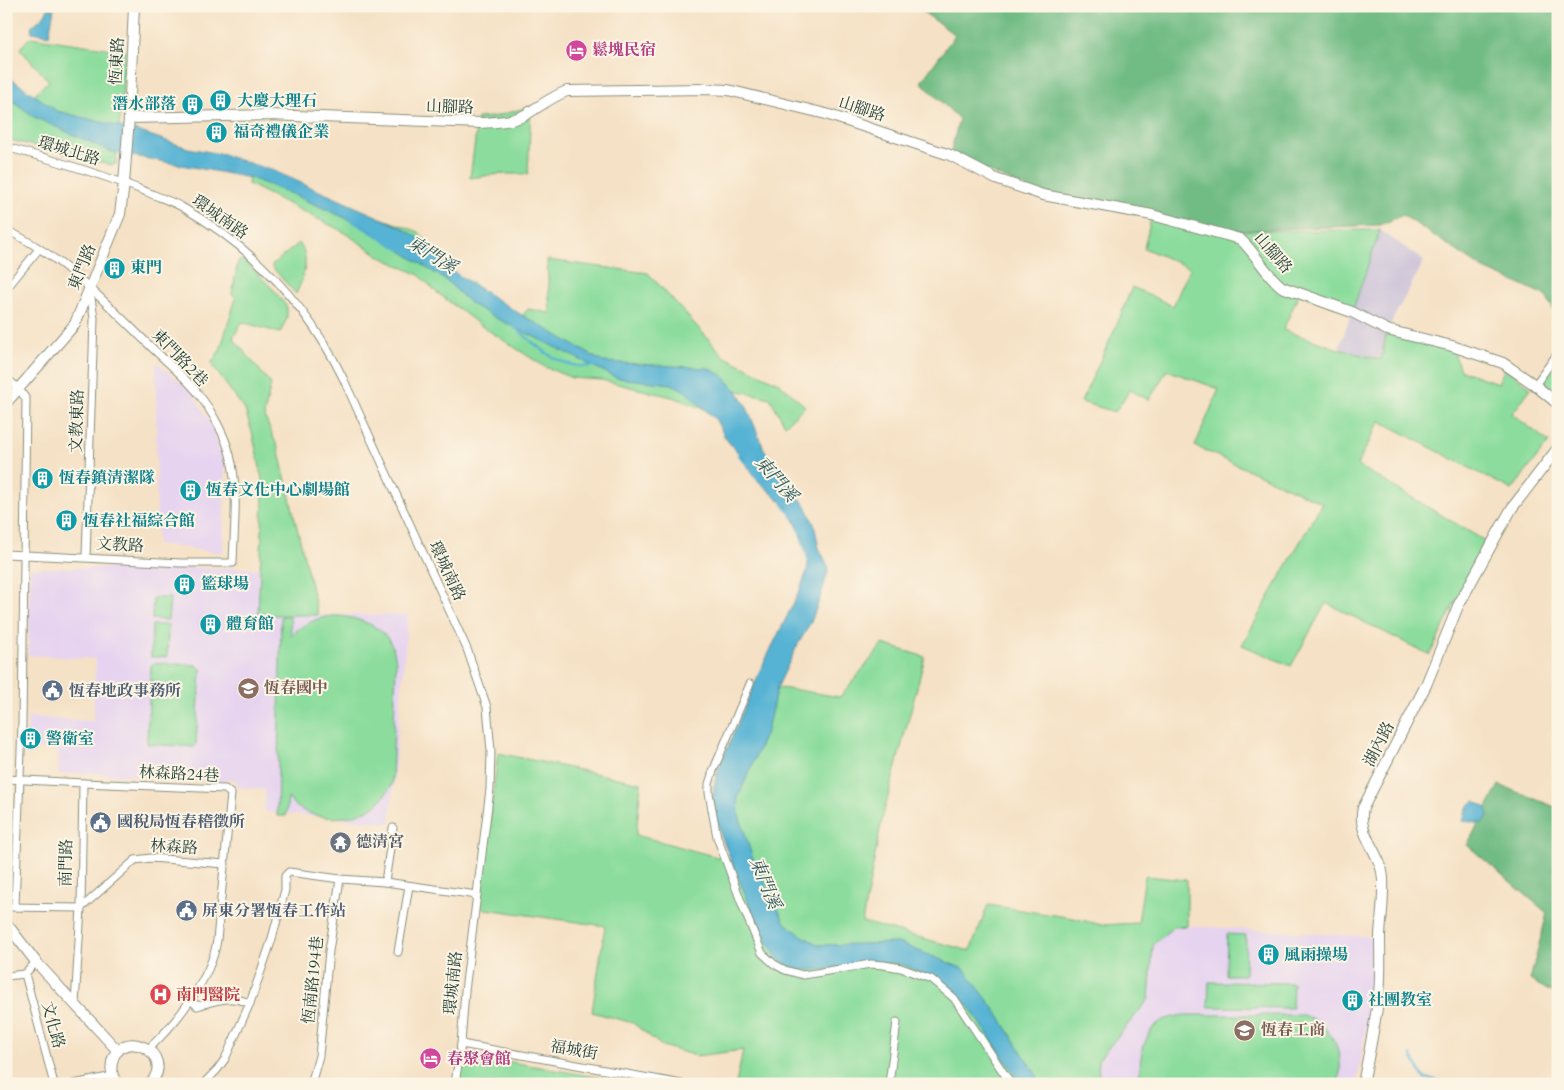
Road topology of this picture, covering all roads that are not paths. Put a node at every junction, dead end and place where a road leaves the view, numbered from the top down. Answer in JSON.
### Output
{"nodes":[{"id":1,"x":134,"y":6,"type":"edge"},
{"id":2,"x":129,"y":121,"type":"junction"},
{"id":3,"x":6,"y":147,"type":"edge"},
{"id":4,"x":124,"y":183,"type":"junction"},
{"id":5,"x":6,"y":230,"type":"edge"},
{"id":6,"x":39,"y":248,"type":"junction"},
{"id":7,"x":90,"y":286,"type":"junction"},
{"id":8,"x":6,"y":289,"type":"edge"},
{"id":9,"x":1558,"y":353,"type":"edge"},
{"id":10,"x":6,"y":378,"type":"edge"},
{"id":11,"x":1535,"y":385,"type":"junction"},
{"id":12,"x":18,"y":389,"type":"junction"},
{"id":13,"x":6,"y":403,"type":"edge"},
{"id":14,"x":1558,"y":404,"type":"edge"},
{"id":15,"x":1558,"y":448,"type":"edge"},
{"id":16,"x":6,"y":554,"type":"edge"},
{"id":17,"x":25,"y":554,"type":"junction"},
{"id":18,"x":86,"y":557,"type":"junction"},
{"id":19,"x":233,"y":563,"type":"joint"},
{"id":20,"x":750,"y":684,"type":"dead end"},
{"id":21,"x":6,"y":779,"type":"edge"},
{"id":22,"x":21,"y":780,"type":"junction"},
{"id":23,"x":83,"y":783,"type":"junction"},
{"id":24,"x":393,"y":828,"type":"dead end"},
{"id":25,"x":225,"y":864,"type":"junction"},
{"id":26,"x":340,"y":879,"type":"junction"},
{"id":27,"x":385,"y":882,"type":"junction"},
{"id":28,"x":409,"y":886,"type":"junction"},
{"id":29,"x":478,"y":895,"type":"junction"},
{"id":30,"x":15,"y":906,"type":"junction"},
{"id":31,"x":6,"y":907,"type":"edge"},
{"id":32,"x":81,"y":908,"type":"junction"},
{"id":33,"x":6,"y":923,"type":"edge"},
{"id":34,"x":398,"y":952,"type":"dead end"},
{"id":35,"x":36,"y":962,"type":"junction"},
{"id":36,"x":25,"y":974,"type":"junction"},
{"id":37,"x":6,"y":976,"type":"edge"},
{"id":38,"x":190,"y":999,"type":"junction"},
{"id":39,"x":250,"y":1003,"type":"junction"},
{"id":40,"x":75,"y":1004,"type":"junction"},
{"id":41,"x":897,"y":1022,"type":"dead end"},
{"id":42,"x":461,"y":1044,"type":"junction"},
{"id":43,"x":148,"y":1049,"type":"junction"},
{"id":44,"x":118,"y":1051,"type":"junction"},
{"id":45,"x":116,"y":1080,"type":"edge"},
{"id":46,"x":54,"y":1084,"type":"edge"},
{"id":47,"x":74,"y":1084,"type":"edge"},
{"id":48,"x":150,"y":1084,"type":"edge"},
{"id":49,"x":204,"y":1084,"type":"edge"},
{"id":50,"x":311,"y":1084,"type":"edge"},
{"id":51,"x":455,"y":1084,"type":"edge"},
{"id":52,"x":682,"y":1084,"type":"edge"},
{"id":53,"x":889,"y":1084,"type":"edge"},
{"id":54,"x":1011,"y":1084,"type":"edge"},
{"id":55,"x":1363,"y":1084,"type":"edge"}],
"edges":[{"from":1,"to":2,"type":"street","name":"恆東路"},
{"from":2,"to":4,"type":"street","name":"東門路"},
{"from":2,"to":11,"type":"street","name":"山腳路"},
{"from":3,"to":4,"type":"street","name":"環城北路"},
{"from":4,"to":7,"type":"street","name":"東門路"},
{"from":4,"to":29,"type":"street","name":"環城南路"},
{"from":5,"to":6,"type":"street","name":"東門路2巷"},
{"from":6,"to":7,"type":"street","name":"東門路2巷"},
{"from":6,"to":8,"type":"street"},
{"from":7,"to":12,"type":"street","name":"東門路"},
{"from":7,"to":18,"type":"street","name":"文教東路"},
{"from":7,"to":19,"type":"street","name":"東門路2巷"},
{"from":9,"to":11,"type":"street"},
{"from":10,"to":12,"type":"street"},
{"from":11,"to":14,"type":"street","name":"山腳路"},
{"from":12,"to":13,"type":"street","name":"東門路"},
{"from":12,"to":17,"type":"street"},
{"from":15,"to":55,"type":"street","name":"湖內路"},
{"from":16,"to":17,"type":"street","name":"文教路"},
{"from":17,"to":18,"type":"street","name":"文教路"},
{"from":17,"to":22,"type":"street"},
{"from":18,"to":19,"type":"street","name":"文教路"},
{"from":20,"to":54,"type":"street"},
{"from":21,"to":22,"type":"street"},
{"from":22,"to":23,"type":"street"},
{"from":22,"to":30,"type":"street"},
{"from":23,"to":25,"type":"street","name":"林森路24巷"},
{"from":23,"to":32,"type":"street","name":"南門路"},
{"from":24,"to":27,"type":"street"},
{"from":25,"to":32,"type":"street","name":"林森路"},
{"from":25,"to":38,"type":"street"},
{"from":26,"to":27,"type":"street"},
{"from":26,"to":39,"type":"street"},
{"from":26,"to":50,"type":"street","name":"恆南路194巷"},
{"from":27,"to":28,"type":"street"},
{"from":28,"to":29,"type":"street"},
{"from":28,"to":34,"type":"street"},
{"from":29,"to":42,"type":"street","name":"環城南路"},
{"from":30,"to":31,"type":"street"},
{"from":30,"to":32,"type":"street"},
{"from":32,"to":40,"type":"street","name":"南門路"},
{"from":33,"to":35,"type":"street"},
{"from":35,"to":36,"type":"street"},
{"from":35,"to":40,"type":"street"},
{"from":36,"to":37,"type":"street"},
{"from":36,"to":46,"type":"street","name":"文化路"},
{"from":38,"to":39,"type":"street"},
{"from":38,"to":43,"type":"street"},
{"from":39,"to":49,"type":"street"},
{"from":40,"to":44,"type":"street"},
{"from":41,"to":53,"type":"street"},
{"from":42,"to":51,"type":"street","name":"環城南路"},
{"from":42,"to":52,"type":"street","name":"福城街"},
{"from":43,"to":44,"type":"street"},
{"from":43,"to":48,"type":"street"},
{"from":44,"to":45,"type":"street"},
{"from":45,"to":47,"type":"street"}]}
